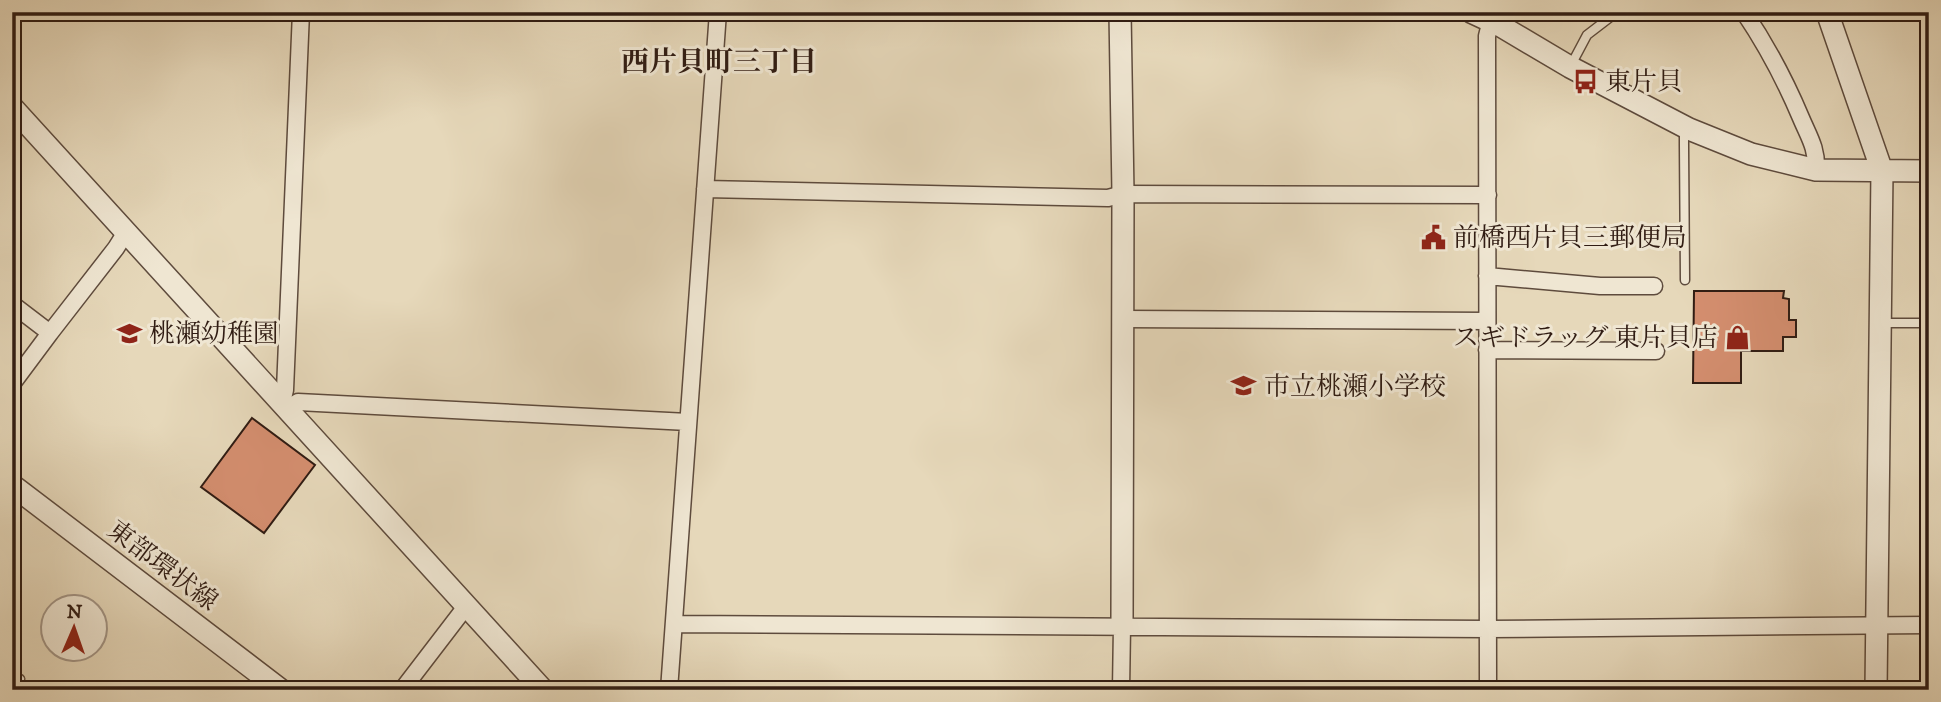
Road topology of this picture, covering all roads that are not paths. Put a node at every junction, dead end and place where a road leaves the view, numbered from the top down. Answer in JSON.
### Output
{"nodes":[{"id":1,"x":301,"y":12,"type":"edge"},
{"id":2,"x":718,"y":12,"type":"edge"},
{"id":3,"x":1120,"y":12,"type":"edge"},
{"id":4,"x":1471,"y":12,"type":"edge"},
{"id":5,"x":1617,"y":12,"type":"edge"},
{"id":6,"x":1744,"y":12,"type":"edge"},
{"id":7,"x":1827,"y":12,"type":"edge"},
{"id":8,"x":1499,"y":20,"type":"junction"},
{"id":9,"x":1570,"y":67,"type":"junction"},
{"id":10,"x":12,"y":107,"type":"edge"},
{"id":11,"x":1689,"y":129,"type":"junction"},
{"id":12,"x":1816,"y":170,"type":"junction"},
{"id":13,"x":1929,"y":171,"type":"edge"},
{"id":14,"x":1882,"y":172,"type":"junction"},
{"id":15,"x":705,"y":188,"type":"junction"},
{"id":16,"x":1123,"y":194,"type":"junction"},
{"id":17,"x":1488,"y":195,"type":"junction"},
{"id":18,"x":126,"y":232,"type":"junction"},
{"id":19,"x":1488,"y":276,"type":"junction"},
{"id":20,"x":1685,"y":280,"type":"dead end"},
{"id":21,"x":1654,"y":286,"type":"dead end"},
{"id":22,"x":12,"y":304,"type":"edge"},
{"id":23,"x":1123,"y":319,"type":"junction"},
{"id":24,"x":1487,"y":321,"type":"junction"},
{"id":25,"x":1881,"y":323,"type":"junction"},
{"id":26,"x":1929,"y":323,"type":"edge"},
{"id":27,"x":50,"y":333,"type":"junction"},
{"id":28,"x":1487,"y":350,"type":"junction"},
{"id":29,"x":1656,"y":351,"type":"dead end"},
{"id":30,"x":12,"y":384,"type":"edge"},
{"id":31,"x":282,"y":404,"type":"junction"},
{"id":32,"x":688,"y":422,"type":"junction"},
{"id":33,"x":12,"y":485,"type":"edge"},
{"id":34,"x":468,"y":607,"type":"junction"},
{"id":35,"x":675,"y":624,"type":"junction"},
{"id":36,"x":1122,"y":625,"type":"junction"},
{"id":37,"x":1876,"y":625,"type":"junction"},
{"id":38,"x":1929,"y":625,"type":"edge"},
{"id":39,"x":1488,"y":629,"type":"junction"},
{"id":40,"x":20,"y":680,"type":"dead end"},
{"id":41,"x":12,"y":689,"type":"edge"},
{"id":42,"x":281,"y":690,"type":"edge"},
{"id":43,"x":402,"y":690,"type":"edge"},
{"id":44,"x":543,"y":690,"type":"edge"},
{"id":45,"x":669,"y":690,"type":"edge"},
{"id":46,"x":1121,"y":690,"type":"edge"},
{"id":47,"x":1488,"y":690,"type":"edge"},
{"id":48,"x":1877,"y":690,"type":"edge"}],
"edges":[{"from":1,"to":31,"type":"street"},
{"from":2,"to":15,"type":"street"},
{"from":3,"to":16,"type":"street"},
{"from":4,"to":8,"type":"street"},
{"from":5,"to":9,"type":"lane"},
{"from":6,"to":12,"type":"street"},
{"from":7,"to":14,"type":"street"},
{"from":8,"to":9,"type":"street"},
{"from":8,"to":17,"type":"street"},
{"from":9,"to":11,"type":"street"},
{"from":10,"to":18,"type":"street"},
{"from":11,"to":12,"type":"street"},
{"from":11,"to":20,"type":"lane"},
{"from":12,"to":14,"type":"street"},
{"from":13,"to":14,"type":"street"},
{"from":14,"to":25,"type":"street"},
{"from":15,"to":16,"type":"street"},
{"from":15,"to":32,"type":"street"},
{"from":16,"to":17,"type":"street"},
{"from":16,"to":23,"type":"street"},
{"from":17,"to":19,"type":"street"},
{"from":18,"to":27,"type":"street"},
{"from":18,"to":31,"type":"street"},
{"from":19,"to":21,"type":"street"},
{"from":19,"to":24,"type":"street"},
{"from":22,"to":27,"type":"street"},
{"from":23,"to":24,"type":"street"},
{"from":23,"to":36,"type":"street"},
{"from":24,"to":28,"type":"street"},
{"from":25,"to":26,"type":"lane"},
{"from":25,"to":37,"type":"street"},
{"from":27,"to":30,"type":"street"},
{"from":28,"to":29,"type":"street"},
{"from":28,"to":39,"type":"street"},
{"from":31,"to":32,"type":"street"},
{"from":31,"to":34,"type":"street"},
{"from":32,"to":35,"type":"street"},
{"from":33,"to":42,"type":"street","name":"東部環状線"},
{"from":34,"to":43,"type":"street"},
{"from":34,"to":44,"type":"street"},
{"from":35,"to":36,"type":"street"},
{"from":35,"to":45,"type":"street"},
{"from":36,"to":39,"type":"street"},
{"from":36,"to":46,"type":"street"},
{"from":37,"to":38,"type":"street"},
{"from":37,"to":39,"type":"street"},
{"from":37,"to":48,"type":"street"},
{"from":39,"to":47,"type":"street"},
{"from":40,"to":41,"type":"lane"}]}
